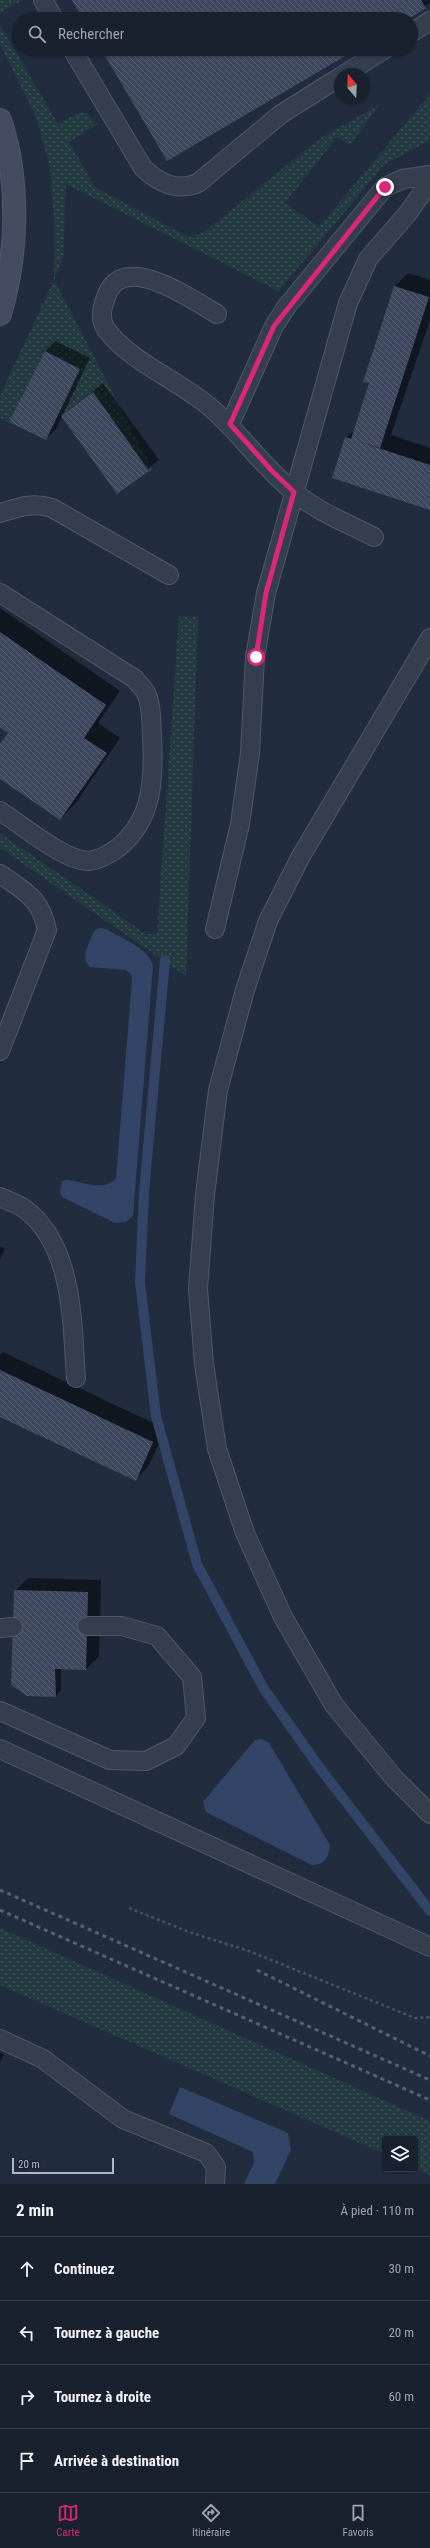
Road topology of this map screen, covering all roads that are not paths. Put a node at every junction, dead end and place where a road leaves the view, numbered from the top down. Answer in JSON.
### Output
{"nodes":[{"id":1,"x":43,"y":0,"type":"edge"},
{"id":2,"x":50,"y":12,"type":"edge"},
{"id":3,"x":430,"y":21,"type":"edge"},
{"id":4,"x":418,"y":29,"type":"edge"},
{"id":5,"x":76,"y":56,"type":"edge"},
{"id":6,"x":374,"y":56,"type":"edge"},
{"id":7,"x":355,"y":68,"type":"edge"},
{"id":8,"x":334,"y":81,"type":"edge"},
{"id":9,"x":0,"y":120,"type":"edge"},
{"id":10,"x":430,"y":175,"type":"edge"},
{"id":11,"x":430,"y":182,"type":"edge"},
{"id":12,"x":0,"y":314,"type":"edge"},
{"id":13,"x":217,"y":314,"type":"dead end"},
{"id":14,"x":230,"y":424,"type":"junction"},
{"id":15,"x":294,"y":492,"type":"junction"},
{"id":16,"x":0,"y":513,"type":"edge"},
{"id":17,"x":374,"y":537,"type":"dead end"},
{"id":18,"x":169,"y":575,"type":"dead end"},
{"id":19,"x":0,"y":593,"type":"edge"},
{"id":20,"x":430,"y":638,"type":"edge"},
{"id":21,"x":0,"y":811,"type":"edge"},
{"id":22,"x":0,"y":874,"type":"edge"},
{"id":23,"x":215,"y":929,"type":"dead end"},
{"id":24,"x":0,"y":1051,"type":"edge"},
{"id":25,"x":0,"y":1197,"type":"edge"},
{"id":26,"x":76,"y":1378,"type":"dead end"},
{"id":27,"x":88,"y":1626,"type":"dead end"},
{"id":28,"x":0,"y":1711,"type":"edge"},
{"id":29,"x":0,"y":1749,"type":"edge"},
{"id":30,"x":430,"y":1814,"type":"edge"},
{"id":31,"x":430,"y":1948,"type":"edge"},
{"id":32,"x":0,"y":2039,"type":"edge"},
{"id":33,"x":215,"y":2184,"type":"edge"}],
"edges":[{"from":1,"to":2,"type":"lane"},
{"from":3,"to":4,"type":"lane"},
{"from":5,"to":8,"type":"lane"},
{"from":6,"to":7,"type":"lane"},
{"from":9,"to":12,"type":"street"},
{"from":10,"to":14,"type":"lane"},
{"from":11,"to":15,"type":"lane"},
{"from":13,"to":14,"type":"lane"},
{"from":14,"to":15,"type":"lane"},
{"from":15,"to":17,"type":"lane"},
{"from":15,"to":23,"type":"lane"},
{"from":16,"to":18,"type":"lane"},
{"from":19,"to":21,"type":"lane"},
{"from":20,"to":30,"type":"lane"},
{"from":22,"to":24,"type":"lane"},
{"from":25,"to":26,"type":"lane"},
{"from":27,"to":28,"type":"lane"},
{"from":29,"to":31,"type":"lane"},
{"from":32,"to":33,"type":"lane"}]}
